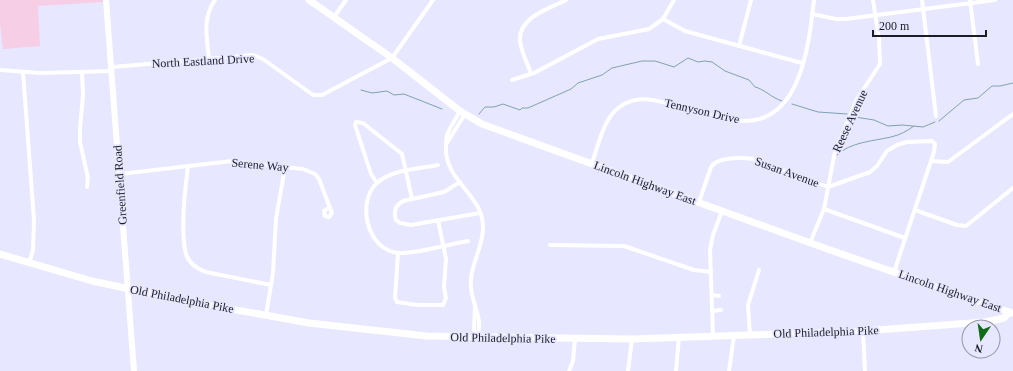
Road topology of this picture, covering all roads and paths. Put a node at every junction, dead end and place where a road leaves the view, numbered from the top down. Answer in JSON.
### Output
{"nodes":[{"id":1,"x":106,"y":0,"type":"edge"},
{"id":2,"x":215,"y":0,"type":"edge"},
{"id":3,"x":309,"y":0,"type":"edge"},
{"id":4,"x":346,"y":0,"type":"edge"},
{"id":5,"x":433,"y":0,"type":"edge"},
{"id":6,"x":566,"y":0,"type":"edge"},
{"id":7,"x":674,"y":0,"type":"edge"},
{"id":8,"x":751,"y":0,"type":"edge"},
{"id":9,"x":814,"y":0,"type":"edge"},
{"id":10,"x":873,"y":0,"type":"edge"},
{"id":11,"x":922,"y":0,"type":"edge"},
{"id":12,"x":994,"y":0,"type":"edge"},
{"id":13,"x":970,"y":2,"type":"edge"},
{"id":14,"x":923,"y":10,"type":"junction"},
{"id":15,"x":812,"y":14,"type":"junction"},
{"id":16,"x":875,"y":15,"type":"junction"},
{"id":17,"x":334,"y":17,"type":"junction"},
{"id":18,"x":663,"y":19,"type":"junction"},
{"id":19,"x":739,"y":46,"type":"junction"},
{"id":20,"x":392,"y":58,"type":"junction"},
{"id":21,"x":209,"y":59,"type":"junction"},
{"id":22,"x":802,"y":63,"type":"junction"},
{"id":23,"x":978,"y":64,"type":"dead end"},
{"id":24,"x":112,"y":69,"type":"junction"},
{"id":25,"x":0,"y":70,"type":"edge"},
{"id":26,"x":23,"y":72,"type":"junction"},
{"id":27,"x":82,"y":72,"type":"junction"},
{"id":28,"x":531,"y":74,"type":"junction"},
{"id":29,"x":512,"y":80,"type":"dead end"},
{"id":30,"x":462,"y":113,"type":"junction"},
{"id":31,"x":1013,"y":114,"type":"edge"},
{"id":32,"x":936,"y":116,"type":"dead end"},
{"id":33,"x":931,"y":161,"type":"junction"},
{"id":34,"x":592,"y":163,"type":"junction"},
{"id":35,"x":188,"y":166,"type":"junction"},
{"id":36,"x":438,"y":166,"type":"dead end"},
{"id":37,"x":285,"y":167,"type":"junction"},
{"id":38,"x":406,"y":172,"type":"junction"},
{"id":39,"x":120,"y":174,"type":"junction"},
{"id":40,"x":460,"y":182,"type":"junction"},
{"id":41,"x":377,"y":183,"type":"junction"},
{"id":42,"x":87,"y":187,"type":"dead end"},
{"id":43,"x":828,"y":187,"type":"junction"},
{"id":44,"x":1013,"y":188,"type":"edge"},
{"id":45,"x":412,"y":199,"type":"junction"},
{"id":46,"x":699,"y":202,"type":"junction"},
{"id":47,"x":330,"y":207,"type":"dead end"},
{"id":48,"x":824,"y":209,"type":"junction"},
{"id":49,"x":915,"y":210,"type":"junction"},
{"id":50,"x":722,"y":211,"type":"junction"},
{"id":51,"x":480,"y":213,"type":"junction"},
{"id":52,"x":438,"y":220,"type":"junction"},
{"id":53,"x":905,"y":238,"type":"junction"},
{"id":54,"x":468,"y":241,"type":"dead end"},
{"id":55,"x":810,"y":243,"type":"junction"},
{"id":56,"x":443,"y":245,"type":"junction"},
{"id":57,"x":550,"y":245,"type":"dead end"},
{"id":58,"x":398,"y":253,"type":"junction"},
{"id":59,"x":0,"y":254,"type":"edge"},
{"id":60,"x":29,"y":263,"type":"junction"},
{"id":61,"x":759,"y":270,"type":"dead end"},
{"id":62,"x":711,"y":272,"type":"junction"},
{"id":63,"x":894,"y":272,"type":"junction"},
{"id":64,"x":271,"y":285,"type":"junction"},
{"id":65,"x":128,"y":288,"type":"junction"},
{"id":66,"x":712,"y":296,"type":"junction"},
{"id":67,"x":719,"y":296,"type":"dead end"},
{"id":68,"x":721,"y":310,"type":"dead end"},
{"id":69,"x":712,"y":311,"type":"junction"},
{"id":70,"x":1012,"y":312,"type":"edge"},
{"id":71,"x":266,"y":315,"type":"junction"},
{"id":72,"x":863,"y":331,"type":"junction"},
{"id":73,"x":750,"y":335,"type":"junction"},
{"id":74,"x":734,"y":336,"type":"junction"},
{"id":75,"x":477,"y":337,"type":"junction"},
{"id":76,"x":679,"y":337,"type":"junction"},
{"id":77,"x":713,"y":337,"type":"junction"},
{"id":78,"x":575,"y":339,"type":"junction"},
{"id":79,"x":632,"y":339,"type":"junction"},
{"id":80,"x":134,"y":371,"type":"edge"},
{"id":81,"x":569,"y":371,"type":"edge"},
{"id":82,"x":628,"y":371,"type":"edge"},
{"id":83,"x":676,"y":371,"type":"edge"},
{"id":84,"x":729,"y":371,"type":"edge"},
{"id":85,"x":864,"y":371,"type":"edge"}],
"edges":[{"from":1,"to":24,"type":"main road","name":"Greenfield Road"},
{"from":2,"to":21,"type":"street"},
{"from":3,"to":17,"type":"main road","name":"Lincoln Highway East"},
{"from":4,"to":17,"type":"street"},
{"from":5,"to":20,"type":"street"},
{"from":6,"to":28,"type":"street"},
{"from":7,"to":18,"type":"street"},
{"from":8,"to":19,"type":"street"},
{"from":9,"to":15,"type":"street","name":"Tennyson Drive"},
{"from":10,"to":16,"type":"street","name":"Reese Avenue"},
{"from":11,"to":14,"type":"street"},
{"from":12,"to":13,"type":"street"},
{"from":13,"to":14,"type":"street"},
{"from":13,"to":23,"type":"street"},
{"from":14,"to":16,"type":"street"},
{"from":14,"to":32,"type":"street"},
{"from":15,"to":16,"type":"street"},
{"from":15,"to":22,"type":"street","name":"Tennyson Drive"},
{"from":16,"to":43,"type":"street","name":"Reese Avenue"},
{"from":17,"to":20,"type":"main road","name":"Lincoln Highway East"},
{"from":18,"to":19,"type":"street"},
{"from":18,"to":28,"type":"street"},
{"from":19,"to":22,"type":"street"},
{"from":20,"to":21,"type":"street","name":"North Eastland Drive"},
{"from":20,"to":30,"type":"main road","name":"Lincoln Highway East"},
{"from":21,"to":24,"type":"street","name":"North Eastland Drive"},
{"from":22,"to":34,"type":"street","name":"Tennyson Drive"},
{"from":24,"to":27,"type":"street","name":"North Eastland Drive"},
{"from":24,"to":39,"type":"main road","name":"Greenfield Road"},
{"from":25,"to":26,"type":"street","name":"North Eastland Drive"},
{"from":26,"to":27,"type":"street","name":"North Eastland Drive"},
{"from":26,"to":60,"type":"street"},
{"from":27,"to":42,"type":"street"},
{"from":28,"to":29,"type":"street"},
{"from":30,"to":34,"type":"main road","name":"Lincoln Highway East"},
{"from":30,"to":40,"type":"street"},
{"from":31,"to":33,"type":"street"},
{"from":33,"to":43,"type":"street","name":"Susan Avenue"},
{"from":33,"to":49,"type":"street"},
{"from":34,"to":46,"type":"main road","name":"Lincoln Highway East"},
{"from":35,"to":37,"type":"street","name":"Serene Way"},
{"from":35,"to":39,"type":"street","name":"Serene Way"},
{"from":35,"to":64,"type":"street"},
{"from":36,"to":38,"type":"street"},
{"from":37,"to":47,"type":"street","name":"Serene Way"},
{"from":37,"to":64,"type":"street"},
{"from":38,"to":41,"type":"street"},
{"from":38,"to":41,"type":"street"},
{"from":38,"to":45,"type":"street"},
{"from":39,"to":65,"type":"main road","name":"Greenfield Road"},
{"from":40,"to":45,"type":"street"},
{"from":40,"to":51,"type":"street"},
{"from":41,"to":58,"type":"street"},
{"from":43,"to":46,"type":"street","name":"Susan Avenue"},
{"from":43,"to":48,"type":"street","name":"Reese Avenue"},
{"from":44,"to":49,"type":"street"},
{"from":45,"to":52,"type":"street"},
{"from":46,"to":50,"type":"main road","name":"Lincoln Highway East"},
{"from":48,"to":53,"type":"street"},
{"from":48,"to":55,"type":"street","name":"Reese Avenue"},
{"from":49,"to":53,"type":"street"},
{"from":50,"to":55,"type":"main road","name":"Lincoln Highway East"},
{"from":50,"to":62,"type":"street"},
{"from":51,"to":52,"type":"street"},
{"from":51,"to":75,"type":"street"},
{"from":52,"to":56,"type":"street"},
{"from":53,"to":63,"type":"street"},
{"from":54,"to":56,"type":"street"},
{"from":55,"to":63,"type":"main road","name":"Lincoln Highway East"},
{"from":56,"to":58,"type":"street"},
{"from":56,"to":58,"type":"street"},
{"from":57,"to":62,"type":"street"},
{"from":59,"to":60,"type":"main road","name":"Old Philadelphia Pike"},
{"from":60,"to":65,"type":"main road","name":"Old Philadelphia Pike"},
{"from":61,"to":73,"type":"street"},
{"from":62,"to":66,"type":"street"},
{"from":63,"to":70,"type":"main road","name":"Lincoln Highway East"},
{"from":64,"to":71,"type":"street"},
{"from":65,"to":71,"type":"main road","name":"Old Philadelphia Pike"},
{"from":65,"to":80,"type":"main road","name":"Greenfield Road"},
{"from":66,"to":67,"type":"street"},
{"from":66,"to":69,"type":"street"},
{"from":68,"to":69,"type":"street"},
{"from":69,"to":77,"type":"street"},
{"from":70,"to":72,"type":"main road","name":"Old Philadelphia Pike"},
{"from":71,"to":75,"type":"main road","name":"Old Philadelphia Pike"},
{"from":72,"to":73,"type":"main road","name":"Old Philadelphia Pike"},
{"from":72,"to":85,"type":"street"},
{"from":73,"to":74,"type":"main road","name":"Old Philadelphia Pike"},
{"from":74,"to":77,"type":"main road","name":"Old Philadelphia Pike"},
{"from":74,"to":84,"type":"street"},
{"from":75,"to":78,"type":"main road","name":"Old Philadelphia Pike"},
{"from":76,"to":77,"type":"main road","name":"Old Philadelphia Pike"},
{"from":76,"to":79,"type":"main road","name":"Old Philadelphia Pike"},
{"from":76,"to":83,"type":"street"},
{"from":78,"to":79,"type":"main road","name":"Old Philadelphia Pike"},
{"from":78,"to":81,"type":"street"},
{"from":79,"to":82,"type":"street"}]}
